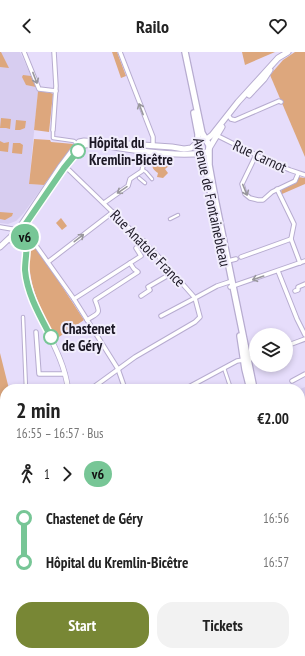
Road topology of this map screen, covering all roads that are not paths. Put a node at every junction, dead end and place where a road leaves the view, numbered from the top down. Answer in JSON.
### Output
{"nodes":[{"id":1,"x":24,"y":52,"type":"edge"},
{"id":2,"x":54,"y":52,"type":"edge"},
{"id":3,"x":120,"y":52,"type":"edge"},
{"id":4,"x":182,"y":52,"type":"edge"},
{"id":5,"x":185,"y":52,"type":"edge"},
{"id":6,"x":285,"y":54,"type":"edge"},
{"id":7,"x":56,"y":91,"type":"junction"},
{"id":8,"x":281,"y":102,"type":"dead end"},
{"id":9,"x":229,"y":116,"type":"junction"},
{"id":10,"x":53,"y":130,"type":"joint"},
{"id":11,"x":214,"y":135,"type":"junction"},
{"id":12,"x":206,"y":139,"type":"junction"},
{"id":13,"x":198,"y":142,"type":"junction"},
{"id":14,"x":153,"y":145,"type":"junction"},
{"id":15,"x":79,"y":146,"type":"junction"},
{"id":16,"x":165,"y":146,"type":"junction"},
{"id":17,"x":123,"y":148,"type":"junction"},
{"id":18,"x":209,"y":148,"type":"junction"},
{"id":19,"x":146,"y":151,"type":"junction"},
{"id":20,"x":200,"y":153,"type":"junction"},
{"id":21,"x":256,"y":155,"type":"junction"},
{"id":22,"x":66,"y":167,"type":"junction"},
{"id":23,"x":143,"y":170,"type":"junction"},
{"id":24,"x":298,"y":174,"type":"junction"},
{"id":25,"x":305,"y":175,"type":"edge"},
{"id":26,"x":138,"y":176,"type":"junction"},
{"id":27,"x":152,"y":179,"type":"dead end"},
{"id":28,"x":145,"y":183,"type":"dead end"},
{"id":29,"x":277,"y":189,"type":"junction"},
{"id":30,"x":104,"y":203,"type":"junction"},
{"id":31,"x":113,"y":212,"type":"junction"},
{"id":32,"x":178,"y":215,"type":"dead end"},
{"id":33,"x":170,"y":219,"type":"dead end"},
{"id":34,"x":0,"y":227,"type":"edge"},
{"id":35,"x":19,"y":231,"type":"junction"},
{"id":36,"x":26,"y":238,"type":"junction"},
{"id":37,"x":291,"y":239,"type":"junction"},
{"id":38,"x":144,"y":241,"type":"junction"},
{"id":39,"x":1,"y":246,"type":"edge"},
{"id":40,"x":241,"y":257,"type":"dead end"},
{"id":41,"x":236,"y":259,"type":"dead end"},
{"id":42,"x":228,"y":260,"type":"junction"},
{"id":43,"x":305,"y":261,"type":"edge"},
{"id":44,"x":48,"y":262,"type":"junction"},
{"id":45,"x":300,"y":262,"type":"junction"},
{"id":46,"x":130,"y":263,"type":"junction"},
{"id":47,"x":278,"y":271,"type":"junction"},
{"id":48,"x":172,"y":273,"type":"junction"},
{"id":49,"x":231,"y":283,"type":"junction"},
{"id":50,"x":305,"y":284,"type":"edge"},
{"id":51,"x":295,"y":291,"type":"dead end"},
{"id":52,"x":141,"y":296,"type":"dead end"},
{"id":53,"x":195,"y":298,"type":"junction"},
{"id":54,"x":74,"y":299,"type":"junction"},
{"id":55,"x":161,"y":316,"type":"dead end"},
{"id":56,"x":23,"y":317,"type":"dead end"},
{"id":57,"x":87,"y":320,"type":"junction"},
{"id":58,"x":36,"y":332,"type":"dead end"},
{"id":59,"x":305,"y":335,"type":"edge"},
{"id":60,"x":305,"y":339,"type":"edge"},
{"id":61,"x":293,"y":343,"type":"edge"},
{"id":62,"x":246,"y":359,"type":"junction"},
{"id":63,"x":249,"y":359,"type":"edge"},
{"id":64,"x":224,"y":368,"type":"junction"},
{"id":65,"x":118,"y":369,"type":"junction"},
{"id":66,"x":65,"y":374,"type":"junction"},
{"id":67,"x":305,"y":374,"type":"edge"},
{"id":68,"x":292,"y":380,"type":"dead end"},
{"id":69,"x":26,"y":384,"type":"edge"},
{"id":70,"x":67,"y":384,"type":"edge"},
{"id":71,"x":98,"y":384,"type":"edge"},
{"id":72,"x":124,"y":384,"type":"edge"},
{"id":73,"x":198,"y":384,"type":"edge"},
{"id":74,"x":229,"y":384,"type":"edge"},
{"id":75,"x":249,"y":384,"type":"edge"},
{"id":76,"x":253,"y":384,"type":"edge"}],
"edges":[{"from":1,"to":7,"type":"street","one_way":true},
{"from":2,"to":7,"type":"street"},
{"from":14,"to":3,"type":"street","one_way":true},
{"from":4,"to":13,"type":"main road","name":"Avenue de Fontainebleau"},
{"from":5,"to":12,"type":"main road","name":"Avenue de Fontainebleau"},
{"from":6,"to":9,"type":"main road"},
{"from":7,"to":10,"type":"street"},
{"from":8,"to":9,"type":"street"},
{"from":9,"to":11,"type":"main road"},
{"from":10,"to":15,"type":"street"},
{"from":11,"to":12,"type":"main road"},
{"from":11,"to":18,"type":"main road"},
{"from":11,"to":21,"type":"street","name":"Rue Carnot"},
{"from":12,"to":13,"type":"main road"},
{"from":12,"to":18,"type":"main road","name":"Avenue de Fontainebleau"},
{"from":13,"to":16,"type":"main road"},
{"from":13,"to":20,"type":"main road","name":"Avenue de Fontainebleau"},
{"from":14,"to":15,"type":"main road"},
{"from":14,"to":16,"type":"main road"},
{"from":14,"to":17,"type":"main road"},
{"from":15,"to":17,"type":"main road"},
{"from":15,"to":22,"type":"main road"},
{"from":16,"to":19,"type":"main road"},
{"from":17,"to":19,"type":"main road"},
{"from":18,"to":20,"type":"main road"},
{"from":18,"to":42,"type":"main road","name":"Avenue de Fontainebleau"},
{"from":19,"to":20,"type":"main road"},
{"from":19,"to":23,"type":"street"},
{"from":20,"to":49,"type":"main road","name":"Avenue de Fontainebleau"},
{"from":21,"to":24,"type":"street","name":"Rue Carnot"},
{"from":21,"to":29,"type":"street","one_way":true},
{"from":22,"to":30,"type":"street","name":"Rue Anatole France"},
{"from":22,"to":35,"type":"main road"},
{"from":23,"to":26,"type":"street"},
{"from":23,"to":27,"type":"street"},
{"from":24,"to":25,"type":"street","name":"Rue Carnot"},
{"from":24,"to":29,"type":"street"},
{"from":26,"to":28,"type":"street"},
{"from":26,"to":30,"type":"street","one_way":true},
{"from":29,"to":37,"type":"street"},
{"from":30,"to":31,"type":"street","name":"Rue Anatole France"},
{"from":31,"to":38,"type":"street","name":"Rue Anatole France"},
{"from":44,"to":31,"type":"street","one_way":true},
{"from":32,"to":33,"type":"street"},
{"from":34,"to":35,"type":"street"},
{"from":35,"to":36,"type":"street"},
{"from":35,"to":39,"type":"main road"},
{"from":36,"to":44,"type":"street"},
{"from":36,"to":66,"type":"street"},
{"from":37,"to":40,"type":"street"},
{"from":37,"to":45,"type":"street"},
{"from":38,"to":46,"type":"street"},
{"from":38,"to":48,"type":"street","name":"Rue Anatole France"},
{"from":41,"to":42,"type":"street"},
{"from":42,"to":49,"type":"main road","name":"Avenue de Fontainebleau"},
{"from":43,"to":45,"type":"street","name":"Rue Anatole France"},
{"from":44,"to":54,"type":"street"},
{"from":45,"to":47,"type":"street","name":"Rue Anatole France"},
{"from":46,"to":54,"type":"street"},
{"from":46,"to":57,"type":"street"},
{"from":47,"to":49,"type":"street","name":"Rue Anatole France","one_way":true},
{"from":47,"to":59,"type":"street"},
{"from":48,"to":52,"type":"street"},
{"from":48,"to":53,"type":"street","name":"Rue Anatole France"},
{"from":49,"to":53,"type":"street","name":"Rue Anatole France"},
{"from":49,"to":62,"type":"main road"},
{"from":50,"to":51,"type":"street"},
{"from":53,"to":55,"type":"street"},
{"from":53,"to":65,"type":"street"},
{"from":54,"to":57,"type":"street"},
{"from":56,"to":69,"type":"street"},
{"from":57,"to":65,"type":"street"},
{"from":58,"to":66,"type":"street"},
{"from":60,"to":61,"type":"street"},
{"from":62,"to":63,"type":"street"},
{"from":62,"to":64,"type":"street"},
{"from":62,"to":75,"type":"main road"},
{"from":62,"to":76,"type":"main road"},
{"from":64,"to":73,"type":"street"},
{"from":64,"to":74,"type":"street"},
{"from":65,"to":71,"type":"street"},
{"from":65,"to":72,"type":"street"},
{"from":66,"to":70,"type":"street"},
{"from":67,"to":68,"type":"street"}]}
